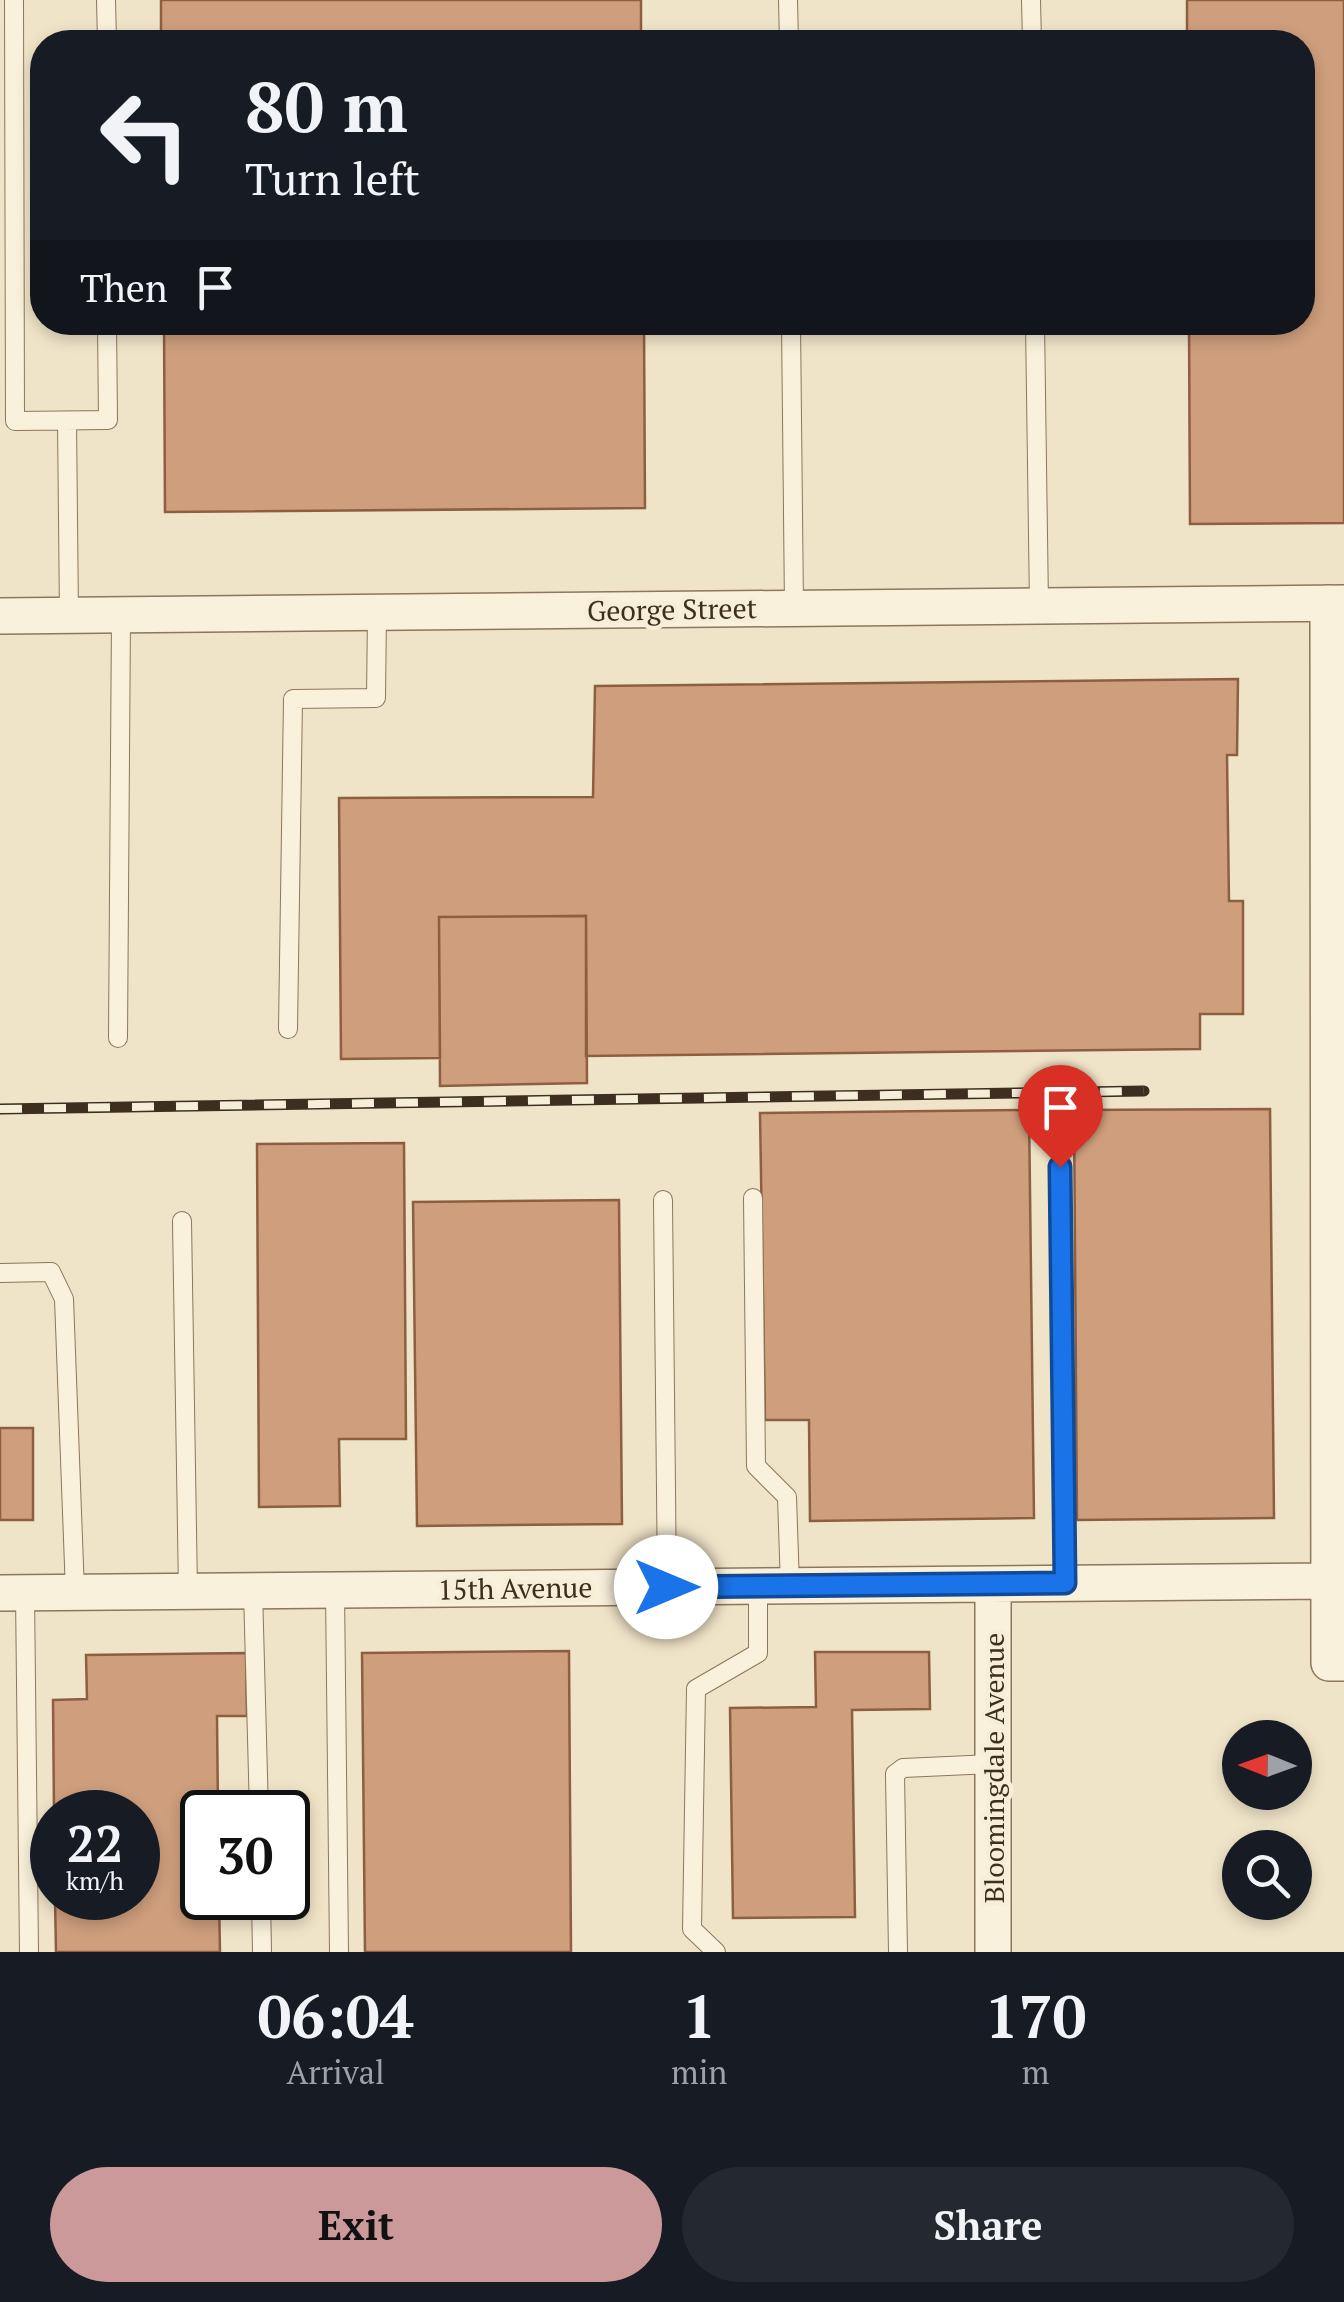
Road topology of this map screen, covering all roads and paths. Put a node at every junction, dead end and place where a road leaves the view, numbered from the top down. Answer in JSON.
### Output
{"nodes":[{"id":1,"x":14,"y":0,"type":"edge"},
{"id":2,"x":106,"y":0,"type":"edge"},
{"id":3,"x":788,"y":0,"type":"edge"},
{"id":4,"x":1031,"y":0,"type":"edge"},
{"id":5,"x":106,"y":30,"type":"edge"},
{"id":6,"x":789,"y":30,"type":"edge"},
{"id":7,"x":1032,"y":30,"type":"edge"},
{"id":8,"x":108,"y":335,"type":"edge"},
{"id":9,"x":791,"y":335,"type":"edge"},
{"id":10,"x":1036,"y":335,"type":"edge"},
{"id":11,"x":67,"y":420,"type":"junction"},
{"id":12,"x":1336,"y":603,"type":"edge"},
{"id":13,"x":1039,"y":606,"type":"junction"},
{"id":14,"x":794,"y":608,"type":"junction"},
{"id":15,"x":377,"y":612,"type":"junction"},
{"id":16,"x":121,"y":615,"type":"junction"},
{"id":17,"x":0,"y":616,"type":"edge"},
{"id":18,"x":69,"y":616,"type":"junction"},
{"id":19,"x":1336,"y":985,"type":"edge"},
{"id":20,"x":288,"y":1029,"type":"dead end"},
{"id":21,"x":118,"y":1038,"type":"dead end"},
{"id":22,"x":1060,"y":1167,"type":"dead end"},
{"id":23,"x":753,"y":1198,"type":"dead end"},
{"id":24,"x":663,"y":1200,"type":"dead end"},
{"id":25,"x":182,"y":1221,"type":"dead end"},
{"id":26,"x":0,"y":1273,"type":"edge"},
{"id":27,"x":1329,"y":1581,"type":"junction"},
{"id":28,"x":1065,"y":1583,"type":"junction"},
{"id":29,"x":993,"y":1584,"type":"junction"},
{"id":30,"x":774,"y":1586,"type":"junction"},
{"id":31,"x":666,"y":1587,"type":"junction"},
{"id":32,"x":253,"y":1590,"type":"junction"},
{"id":33,"x":335,"y":1590,"type":"junction"},
{"id":34,"x":188,"y":1591,"type":"junction"},
{"id":35,"x":76,"y":1592,"type":"junction"},
{"id":36,"x":12,"y":1593,"type":"edge"},
{"id":37,"x":1337,"y":1663,"type":"edge"},
{"id":38,"x":992,"y":1764,"type":"junction"},
{"id":39,"x":258,"y":1790,"type":"edge"},
{"id":40,"x":261,"y":1920,"type":"edge"},
{"id":41,"x":30,"y":1952,"type":"edge"},
{"id":42,"x":262,"y":1952,"type":"edge"},
{"id":43,"x":339,"y":1952,"type":"edge"},
{"id":44,"x":716,"y":1952,"type":"edge"},
{"id":45,"x":898,"y":1952,"type":"edge"},
{"id":46,"x":992,"y":1952,"type":"edge"}],
"edges":[{"from":1,"to":11,"type":"lane"},
{"from":2,"to":5,"type":"lane"},
{"from":3,"to":6,"type":"lane"},
{"from":4,"to":7,"type":"lane"},
{"from":8,"to":11,"type":"lane"},
{"from":9,"to":14,"type":"lane"},
{"from":10,"to":13,"type":"lane"},
{"from":11,"to":18,"type":"lane"},
{"from":12,"to":13,"type":"street","name":"George Street"},
{"from":12,"to":19,"type":"street"},
{"from":13,"to":14,"type":"street","name":"George Street"},
{"from":14,"to":15,"type":"street","name":"George Street"},
{"from":15,"to":16,"type":"street","name":"George Street"},
{"from":15,"to":20,"type":"lane"},
{"from":16,"to":18,"type":"street","name":"George Street"},
{"from":16,"to":21,"type":"lane"},
{"from":17,"to":18,"type":"street","name":"George Street"},
{"from":19,"to":27,"type":"street"},
{"from":22,"to":28,"type":"lane"},
{"from":23,"to":30,"type":"lane"},
{"from":24,"to":31,"type":"lane"},
{"from":25,"to":34,"type":"lane"},
{"from":26,"to":35,"type":"lane"},
{"from":27,"to":28,"type":"street","name":"15th Avenue"},
{"from":27,"to":37,"type":"street"},
{"from":28,"to":29,"type":"street","name":"15th Avenue"},
{"from":29,"to":30,"type":"street","name":"15th Avenue"},
{"from":29,"to":38,"type":"street","name":"Bloomingdale Avenue"},
{"from":30,"to":31,"type":"street","name":"15th Avenue"},
{"from":30,"to":44,"type":"lane"},
{"from":31,"to":33,"type":"street","name":"15th Avenue"},
{"from":32,"to":33,"type":"street","name":"15th Avenue"},
{"from":32,"to":34,"type":"street","name":"15th Avenue"},
{"from":32,"to":39,"type":"lane"},
{"from":33,"to":43,"type":"lane"},
{"from":34,"to":35,"type":"street","name":"15th Avenue"},
{"from":35,"to":36,"type":"street","name":"15th Avenue"},
{"from":36,"to":41,"type":"lane"},
{"from":38,"to":45,"type":"lane"},
{"from":38,"to":46,"type":"street","name":"Bloomingdale Avenue"},
{"from":40,"to":42,"type":"lane"}]}
